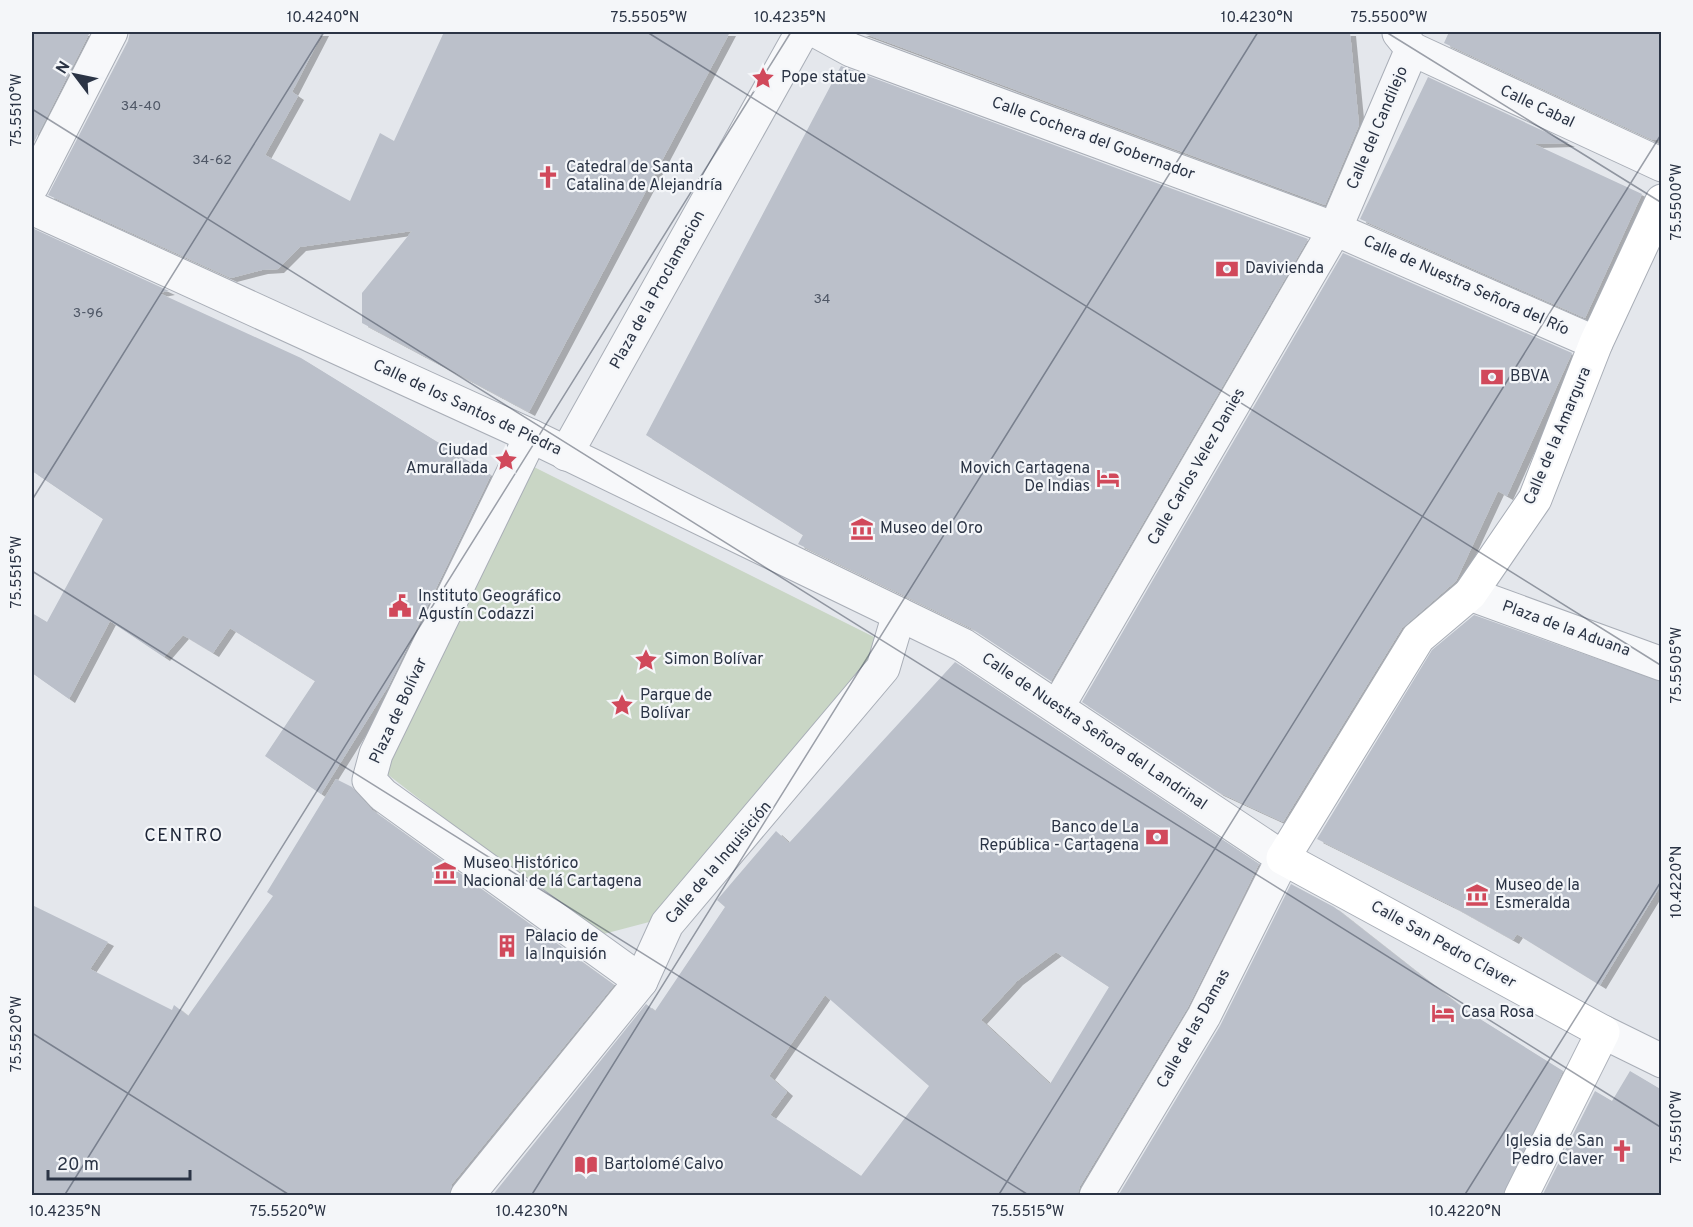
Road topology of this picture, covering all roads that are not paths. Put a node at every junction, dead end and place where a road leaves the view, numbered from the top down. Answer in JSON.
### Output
{"nodes":[{"id":1,"x":111,"y":32,"type":"edge"},
{"id":2,"x":802,"y":32,"type":"edge"},
{"id":3,"x":818,"y":32,"type":"edge"},
{"id":4,"x":1405,"y":40,"type":"edge"},
{"id":5,"x":856,"y":41,"type":"edge"},
{"id":6,"x":1662,"y":165,"type":"edge"},
{"id":7,"x":32,"y":186,"type":"edge"},
{"id":8,"x":1662,"y":201,"type":"edge"},
{"id":9,"x":32,"y":208,"type":"edge"},
{"id":10,"x":1335,"y":229,"type":"junction"},
{"id":11,"x":1596,"y":343,"type":"junction"},
{"id":12,"x":531,"y":436,"type":"junction"},
{"id":13,"x":566,"y":454,"type":"junction"},
{"id":14,"x":1470,"y":594,"type":"junction"},
{"id":15,"x":899,"y":615,"type":"junction"},
{"id":16,"x":1662,"y":664,"type":"edge"},
{"id":17,"x":1058,"y":706,"type":"junction"},
{"id":18,"x":1283,"y":858,"type":"junction"},
{"id":19,"x":641,"y":981,"type":"junction"},
{"id":20,"x":1603,"y":1032,"type":"junction"},
{"id":21,"x":1662,"y":1061,"type":"edge"},
{"id":22,"x":467,"y":1196,"type":"edge"},
{"id":23,"x":1096,"y":1196,"type":"edge"},
{"id":24,"x":1521,"y":1196,"type":"edge"}],
"edges":[{"from":1,"to":7,"type":"street"},
{"from":2,"to":13,"type":"street","name":"Plaza de la Proclamacion"},
{"from":3,"to":5,"type":"street","name":"Calle Cochera del Gobernador"},
{"from":4,"to":6,"type":"street","name":"Calle Cabal"},
{"from":4,"to":10,"type":"street","name":"Calle del Candilejo"},
{"from":5,"to":10,"type":"street","name":"Calle Cochera del Gobernador"},
{"from":8,"to":11,"type":"street","name":"Calle de la Amargura"},
{"from":9,"to":12,"type":"street","name":"Calle de los Santos de Piedra"},
{"from":10,"to":11,"type":"street","name":"Calle de Nuestra Señora del Río"},
{"from":10,"to":17,"type":"street","name":"Calle Carlos Velez Danies"},
{"from":11,"to":14,"type":"street","name":"Calle de la Amargura"},
{"from":12,"to":13,"type":"street","name":"Calle de los Santos de Piedra"},
{"from":12,"to":19,"type":"street","name":"Plaza de Bolívar"},
{"from":13,"to":15,"type":"street","name":"Calle de los Santos de Piedra"},
{"from":14,"to":16,"type":"street","name":"Plaza de la Aduana"},
{"from":14,"to":18,"type":"street","name":"Calle de la Amargura"},
{"from":15,"to":17,"type":"street","name":"Calle de Nuestra Señora del Landrinal"},
{"from":15,"to":19,"type":"street","name":"Calle de la Inquisición"},
{"from":17,"to":18,"type":"street","name":"Calle de Nuestra Señora del Landrinal"},
{"from":18,"to":20,"type":"street","name":"Calle San Pedro Claver"},
{"from":18,"to":23,"type":"street","name":"Calle de las Damas"},
{"from":19,"to":22,"type":"street","name":"Calle de la Inquisición"},
{"from":20,"to":21,"type":"street"},
{"from":20,"to":24,"type":"street"}]}
